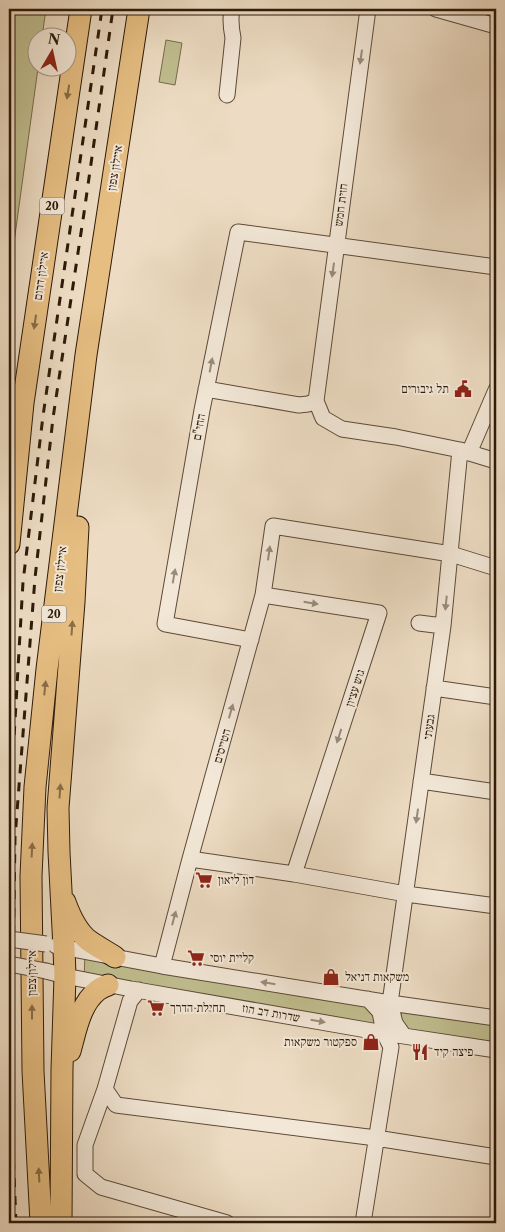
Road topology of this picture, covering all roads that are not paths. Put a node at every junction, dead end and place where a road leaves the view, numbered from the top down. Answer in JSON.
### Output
{"nodes":[{"id":1,"x":81,"y":9,"type":"edge"},
{"id":2,"x":139,"y":9,"type":"edge"},
{"id":3,"x":232,"y":9,"type":"edge"},
{"id":4,"x":368,"y":9,"type":"edge"},
{"id":5,"x":436,"y":9,"type":"edge"},
{"id":6,"x":496,"y":26,"type":"edge"},
{"id":7,"x":228,"y":95,"type":"dead end"},
{"id":8,"x":336,"y":246,"type":"junction"},
{"id":9,"x":496,"y":267,"type":"edge"},
{"id":10,"x":86,"y":355,"type":"junction"},
{"id":11,"x":206,"y":389,"type":"junction"},
{"id":12,"x":496,"y":390,"type":"edge"},
{"id":13,"x":316,"y":401,"type":"junction"},
{"id":14,"x":23,"y":403,"type":"junction"},
{"id":15,"x":464,"y":452,"type":"junction"},
{"id":16,"x":9,"y":460,"type":"edge"},
{"id":17,"x":496,"y":461,"type":"edge"},
{"id":18,"x":9,"y":544,"type":"edge"},
{"id":19,"x":451,"y":554,"type":"junction"},
{"id":20,"x":496,"y":568,"type":"edge"},
{"id":21,"x":263,"y":595,"type":"junction"},
{"id":22,"x":419,"y":623,"type":"dead end"},
{"id":23,"x":443,"y":626,"type":"junction"},
{"id":24,"x":251,"y":640,"type":"junction"},
{"id":25,"x":434,"y":688,"type":"junction"},
{"id":26,"x":496,"y":698,"type":"edge"},
{"id":27,"x":421,"y":781,"type":"junction"},
{"id":28,"x":496,"y":792,"type":"edge"},
{"id":29,"x":190,"y":859,"type":"junction"},
{"id":30,"x":294,"y":874,"type":"junction"},
{"id":31,"x":61,"y":892,"type":"junction"},
{"id":32,"x":406,"y":894,"type":"junction"},
{"id":33,"x":496,"y":906,"type":"edge"},
{"id":34,"x":9,"y":939,"type":"edge"},
{"id":35,"x":55,"y":946,"type":"junction"},
{"id":36,"x":115,"y":957,"type":"junction"},
{"id":37,"x":9,"y":964,"type":"edge"},
{"id":38,"x":162,"y":966,"type":"junction"},
{"id":39,"x":55,"y":973,"type":"junction"},
{"id":40,"x":125,"y":991,"type":"junction"},
{"id":41,"x":368,"y":999,"type":"junction"},
{"id":42,"x":390,"y":1003,"type":"junction"},
{"id":43,"x":496,"y":1018,"type":"edge"},
{"id":44,"x":384,"y":1033,"type":"junction"},
{"id":45,"x":404,"y":1036,"type":"junction"},
{"id":46,"x":391,"y":1047,"type":"junction"},
{"id":47,"x":496,"y":1050,"type":"edge"},
{"id":48,"x":62,"y":1080,"type":"junction"},
{"id":49,"x":105,"y":1089,"type":"junction"},
{"id":50,"x":116,"y":1105,"type":"junction"},
{"id":51,"x":97,"y":1110,"type":"junction"},
{"id":52,"x":376,"y":1138,"type":"junction"},
{"id":53,"x":496,"y":1157,"type":"edge"},
{"id":54,"x":41,"y":1223,"type":"edge"},
{"id":55,"x":61,"y":1223,"type":"edge"},
{"id":56,"x":227,"y":1223,"type":"edge"},
{"id":57,"x":363,"y":1223,"type":"edge"}],
"edges":[{"from":1,"to":14,"type":"highway","name":"איילון דרום","number":"20","one_way":true},
{"from":2,"to":10,"type":"highway","name":"איילון צפון","number":"20"},
{"from":3,"to":7,"type":"street"},
{"from":4,"to":8,"type":"street","name":"חזית חמש","one_way":true},
{"from":5,"to":6,"type":"street"},
{"from":8,"to":9,"type":"street"},
{"from":11,"to":8,"type":"street","name":"החי\"ם","one_way":true},
{"from":8,"to":13,"type":"street","name":"חזית חמש","one_way":true},
{"from":31,"to":10,"type":"highway","one_way":true},
{"from":54,"to":10,"type":"highway","name":"איילון צפון","number":"20","one_way":true},
{"from":11,"to":13,"type":"street"},
{"from":24,"to":11,"type":"street","name":"החי\"ם","one_way":true},
{"from":12,"to":15,"type":"street","name":"גבעתי"},
{"from":13,"to":15,"type":"street"},
{"from":14,"to":16,"type":"highway"},
{"from":14,"to":18,"type":"highway","name":"איילון דרום","number":"20"},
{"from":15,"to":17,"type":"street"},
{"from":15,"to":19,"type":"street","name":"גבעתי"},
{"from":19,"to":20,"type":"street"},
{"from":21,"to":19,"type":"street","name":"הטייסים","one_way":true},
{"from":19,"to":23,"type":"street","name":"גבעתי","one_way":true},
{"from":21,"to":24,"type":"street","name":"הטייסים"},
{"from":21,"to":30,"type":"street","name":"גוש עציון","one_way":true},
{"from":22,"to":23,"type":"street"},
{"from":23,"to":25,"type":"street","name":"גבעתי"},
{"from":29,"to":24,"type":"street","name":"הטייסים","one_way":true},
{"from":25,"to":26,"type":"street"},
{"from":25,"to":27,"type":"street","name":"גבעתי"},
{"from":27,"to":28,"type":"street"},
{"from":27,"to":32,"type":"street","name":"גבעתי","one_way":true},
{"from":29,"to":30,"type":"street"},
{"from":38,"to":29,"type":"street","name":"הטייסים","one_way":true},
{"from":30,"to":32,"type":"street"},
{"from":31,"to":35,"type":"highway"},
{"from":31,"to":36,"type":"highway"},
{"from":32,"to":33,"type":"street"},
{"from":32,"to":42,"type":"street","name":"גבעתי"},
{"from":34,"to":35,"type":"street","bridge":true},
{"from":35,"to":36,"type":"street"},
{"from":35,"to":39,"type":"highway"},
{"from":36,"to":38,"type":"street"},
{"from":37,"to":39,"type":"street","name":"שדרות דב הוז","bridge":true},
{"from":41,"to":38,"type":"street","one_way":true},
{"from":39,"to":40,"type":"street","name":"שדרות דב הוז"},
{"from":39,"to":48,"type":"highway"},
{"from":40,"to":44,"type":"street","name":"שדרות דב הוז","one_way":true},
{"from":40,"to":48,"type":"highway"},
{"from":40,"to":49,"type":"street"},
{"from":41,"to":42,"type":"street"},
{"from":41,"to":44,"type":"street"},
{"from":42,"to":43,"type":"street"},
{"from":42,"to":45,"type":"street"},
{"from":44,"to":45,"type":"street","name":"שדרות דב הוז"},
{"from":44,"to":46,"type":"street"},
{"from":45,"to":46,"type":"street"},
{"from":45,"to":47,"type":"street","name":"שדרות דב הוז"},
{"from":46,"to":52,"type":"street"},
{"from":48,"to":55,"type":"highway"},
{"from":49,"to":50,"type":"street"},
{"from":49,"to":51,"type":"street"},
{"from":50,"to":51,"type":"street"},
{"from":50,"to":52,"type":"street"},
{"from":51,"to":56,"type":"street"},
{"from":52,"to":53,"type":"street"},
{"from":52,"to":57,"type":"street"}]}
